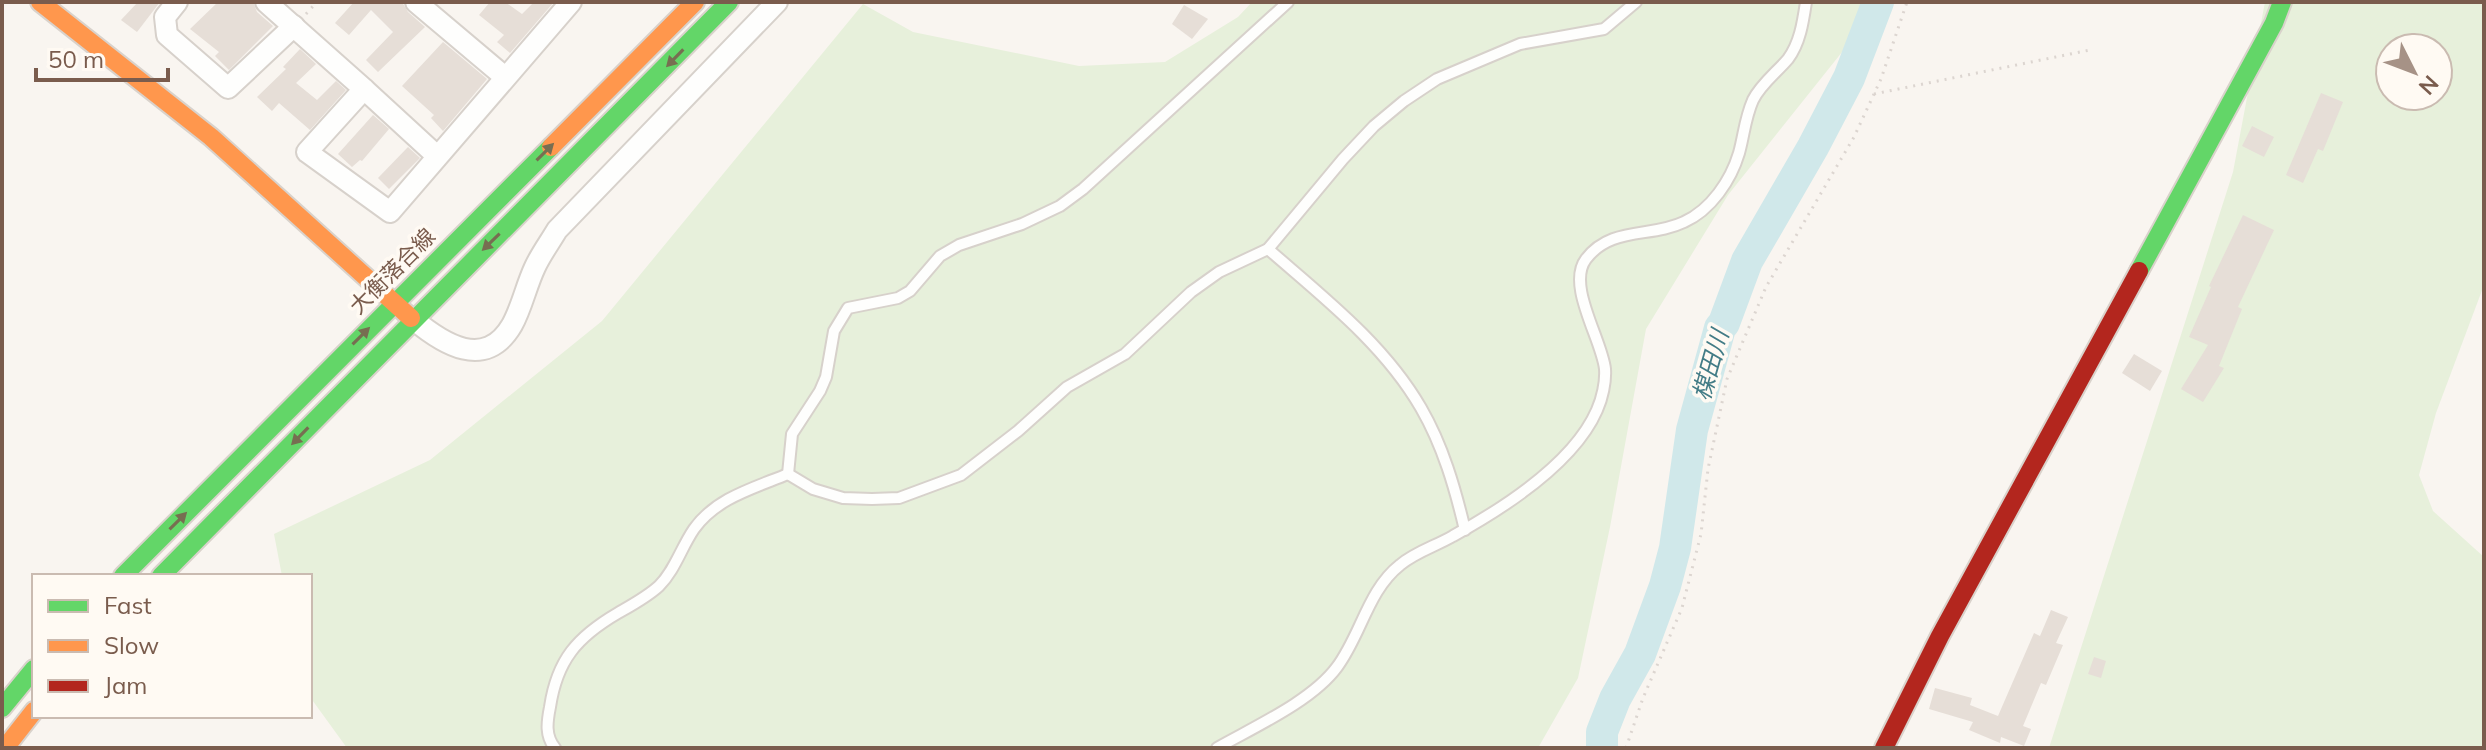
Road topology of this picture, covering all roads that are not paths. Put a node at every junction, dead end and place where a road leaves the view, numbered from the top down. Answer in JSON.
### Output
{"nodes":[{"id":1,"x":40,"y":2,"type":"edge"},
{"id":2,"x":177,"y":2,"type":"edge"},
{"id":3,"x":266,"y":2,"type":"edge"},
{"id":4,"x":416,"y":2,"type":"edge"},
{"id":5,"x":695,"y":2,"type":"edge"},
{"id":6,"x":729,"y":2,"type":"edge"},
{"id":7,"x":777,"y":2,"type":"edge"},
{"id":8,"x":1288,"y":2,"type":"edge"},
{"id":9,"x":1636,"y":2,"type":"edge"},
{"id":10,"x":1806,"y":2,"type":"edge"},
{"id":11,"x":2282,"y":2,"type":"edge"},
{"id":12,"x":567,"y":3,"type":"edge"},
{"id":13,"x":294,"y":26,"type":"junction"},
{"id":14,"x":505,"y":77,"type":"junction"},
{"id":15,"x":364,"y":89,"type":"junction"},
{"id":16,"x":437,"y":156,"type":"junction"},
{"id":17,"x":1268,"y":249,"type":"junction"},
{"id":18,"x":393,"y":304,"type":"junction"},
{"id":19,"x":413,"y":319,"type":"junction"},
{"id":20,"x":788,"y":474,"type":"junction"},
{"id":21,"x":1465,"y":530,"type":"junction"},
{"id":22,"x":125,"y":574,"type":"edge"},
{"id":23,"x":163,"y":574,"type":"edge"},
{"id":24,"x":32,"y":671,"type":"edge"},
{"id":25,"x":2,"y":708,"type":"edge"},
{"id":26,"x":32,"y":714,"type":"edge"},
{"id":27,"x":5,"y":748,"type":"edge"},
{"id":28,"x":555,"y":748,"type":"edge"},
{"id":29,"x":1217,"y":748,"type":"edge"},
{"id":30,"x":1884,"y":748,"type":"edge"}],
"edges":[{"from":1,"to":18,"type":"main road"},
{"from":2,"to":13,"type":"street"},
{"from":3,"to":13,"type":"street"},
{"from":4,"to":14,"type":"street"},
{"from":18,"to":5,"type":"main road","name":"大衡落合線","one_way":true},
{"from":6,"to":19,"type":"main road","one_way":true},
{"from":7,"to":19,"type":"street"},
{"from":8,"to":20,"type":"lane"},
{"from":9,"to":17,"type":"lane"},
{"from":10,"to":21,"type":"lane"},
{"from":11,"to":30,"type":"main road"},
{"from":12,"to":14,"type":"street"},
{"from":13,"to":15,"type":"street"},
{"from":14,"to":16,"type":"street"},
{"from":15,"to":16,"type":"street"},
{"from":15,"to":16,"type":"street"},
{"from":17,"to":20,"type":"lane"},
{"from":17,"to":21,"type":"lane"},
{"from":18,"to":19,"type":"main road"},
{"from":22,"to":18,"type":"main road","name":"大衡落合線","one_way":true},
{"from":19,"to":23,"type":"main road","one_way":true},
{"from":20,"to":28,"type":"lane"},
{"from":21,"to":29,"type":"lane"},
{"from":24,"to":25,"type":"main road"},
{"from":26,"to":27,"type":"main road"}]}
